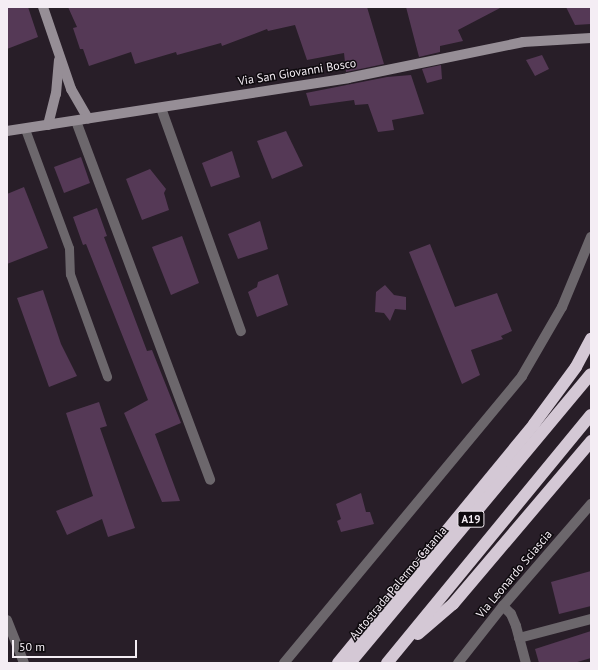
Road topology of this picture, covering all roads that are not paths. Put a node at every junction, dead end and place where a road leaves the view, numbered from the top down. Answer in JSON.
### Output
{"nodes":[{"id":1,"x":43,"y":7,"type":"edge"},
{"id":2,"x":591,"y":38,"type":"edge"},
{"id":3,"x":59,"y":55,"type":"junction"},
{"id":4,"x":161,"y":108,"type":"junction"},
{"id":5,"x":88,"y":119,"type":"junction"},
{"id":6,"x":76,"y":121,"type":"junction"},
{"id":7,"x":48,"y":125,"type":"junction"},
{"id":8,"x":25,"y":129,"type":"junction"},
{"id":9,"x":7,"y":132,"type":"edge"},
{"id":10,"x":591,"y":237,"type":"edge"},
{"id":11,"x":241,"y":331,"type":"dead end"},
{"id":12,"x":591,"y":339,"type":"edge"},
{"id":13,"x":591,"y":374,"type":"edge"},
{"id":14,"x":107,"y":376,"type":"dead end"},
{"id":15,"x":591,"y":415,"type":"edge"},
{"id":16,"x":591,"y":441,"type":"edge"},
{"id":17,"x":210,"y":480,"type":"dead end"},
{"id":18,"x":591,"y":504,"type":"edge"},
{"id":19,"x":503,"y":606,"type":"junction"},
{"id":20,"x":591,"y":619,"type":"edge"},
{"id":21,"x":7,"y":620,"type":"edge"},
{"id":22,"x":519,"y":638,"type":"junction"},
{"id":23,"x":389,"y":660,"type":"edge"},
{"id":24,"x":24,"y":663,"type":"edge"},
{"id":25,"x":284,"y":663,"type":"edge"},
{"id":26,"x":338,"y":663,"type":"edge"},
{"id":27,"x":350,"y":663,"type":"edge"},
{"id":28,"x":458,"y":663,"type":"edge"},
{"id":29,"x":526,"y":663,"type":"edge"}],
"edges":[{"from":1,"to":3,"type":"main road"},
{"from":2,"to":4,"type":"main road","name":"Via San Giovanni Bosco"},
{"from":3,"to":5,"type":"main road"},
{"from":3,"to":7,"type":"main road"},
{"from":4,"to":5,"type":"main road","name":"Via San Giovanni Bosco"},
{"from":4,"to":11,"type":"street"},
{"from":5,"to":6,"type":"main road","name":"Via San Giovanni Bosco"},
{"from":6,"to":7,"type":"main road","name":"Via San Giovanni Bosco"},
{"from":6,"to":17,"type":"street"},
{"from":7,"to":8,"type":"main road","name":"Via San Giovanni Bosco"},
{"from":8,"to":9,"type":"main road","name":"Via San Giovanni Bosco"},
{"from":8,"to":14,"type":"lane"},
{"from":10,"to":25,"type":"street"},
{"from":12,"to":26,"type":"highway"},
{"from":13,"to":27,"type":"highway","name":"Autostrada Palermo-Catania","number":"A19"},
{"from":15,"to":23,"type":"highway","number":"A19"},
{"from":16,"to":23,"type":"highway"},
{"from":18,"to":19,"type":"street","name":"Via Leonardo Sciascia"},
{"from":19,"to":22,"type":"street"},
{"from":19,"to":28,"type":"street","name":"Via Leonardo Sciascia"},
{"from":20,"to":22,"type":"street"},
{"from":21,"to":24,"type":"street"},
{"from":22,"to":29,"type":"street"}]}
